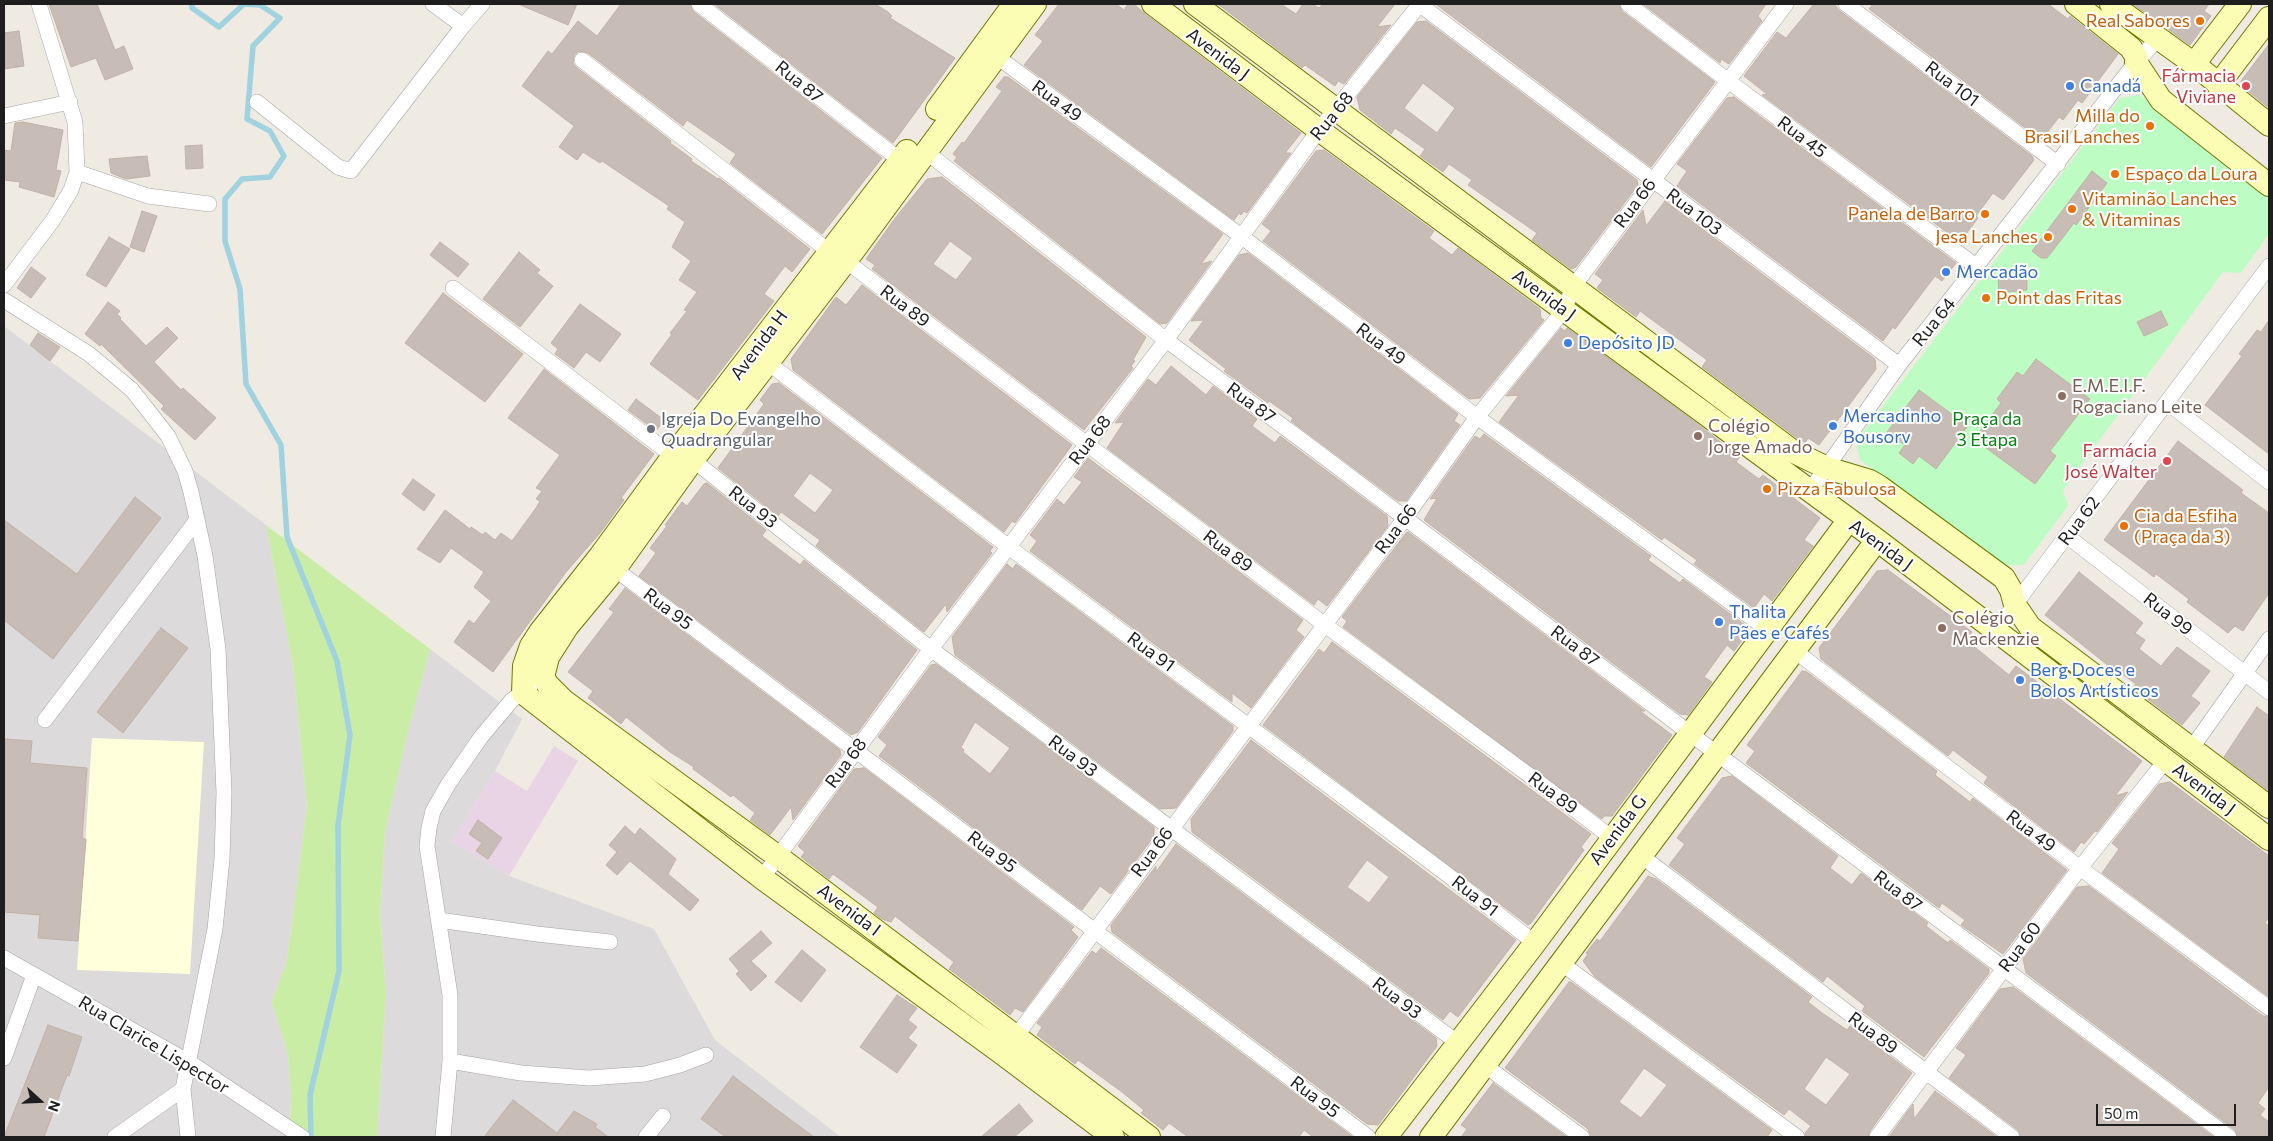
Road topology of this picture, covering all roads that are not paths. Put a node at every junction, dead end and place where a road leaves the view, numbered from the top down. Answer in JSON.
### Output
{"nodes":[{"id":1,"x":39,"y":4,"type":"edge"},
{"id":2,"x":432,"y":4,"type":"edge"},
{"id":3,"x":482,"y":4,"type":"edge"},
{"id":4,"x":698,"y":4,"type":"edge"},
{"id":5,"x":1014,"y":4,"type":"edge"},
{"id":6,"x":1035,"y":4,"type":"edge"},
{"id":7,"x":1153,"y":4,"type":"edge"},
{"id":8,"x":1195,"y":4,"type":"edge"},
{"id":9,"x":1419,"y":4,"type":"edge"},
{"id":10,"x":1628,"y":4,"type":"edge"},
{"id":11,"x":1786,"y":4,"type":"edge"},
{"id":12,"x":1846,"y":4,"type":"edge"},
{"id":13,"x":2076,"y":4,"type":"edge"},
{"id":14,"x":2111,"y":4,"type":"edge"},
{"id":15,"x":2240,"y":4,"type":"edge"},
{"id":16,"x":2269,"y":18,"type":"edge"},
{"id":17,"x":463,"y":26,"type":"junction"},
{"id":18,"x":2158,"y":39,"type":"junction"},
{"id":19,"x":996,"y":56,"type":"junction"},
{"id":20,"x":582,"y":60,"type":"dead end"},
{"id":21,"x":2136,"y":62,"type":"junction"},
{"id":22,"x":2194,"y":64,"type":"junction"},
{"id":23,"x":1726,"y":80,"type":"junction"},
{"id":24,"x":2218,"y":85,"type":"junction"},
{"id":25,"x":70,"y":102,"type":"junction"},
{"id":26,"x":257,"y":102,"type":"dead end"},
{"id":27,"x":1338,"y":109,"type":"junction"},
{"id":28,"x":4,"y":116,"type":"edge"},
{"id":29,"x":2269,"y":125,"type":"edge"},
{"id":30,"x":1319,"y":130,"type":"junction"},
{"id":31,"x":924,"y":152,"type":"junction"},
{"id":32,"x":900,"y":160,"type":"junction"},
{"id":33,"x":2058,"y":164,"type":"junction"},
{"id":34,"x":77,"y":172,"type":"junction"},
{"id":35,"x":1652,"y":180,"type":"junction"},
{"id":36,"x":2269,"y":185,"type":"edge"},
{"id":37,"x":209,"y":204,"type":"dead end"},
{"id":38,"x":1241,"y":236,"type":"junction"},
{"id":39,"x":838,"y":256,"type":"junction"},
{"id":40,"x":1977,"y":267,"type":"junction"},
{"id":41,"x":2269,"y":268,"type":"edge"},
{"id":42,"x":4,"y":285,"type":"edge"},
{"id":43,"x":1573,"y":286,"type":"junction"},
{"id":44,"x":453,"y":288,"type":"dead end"},
{"id":45,"x":4,"y":300,"type":"edge"},
{"id":46,"x":1564,"y":310,"type":"junction"},
{"id":47,"x":1166,"y":340,"type":"junction"},
{"id":48,"x":767,"y":362,"type":"junction"},
{"id":49,"x":1899,"y":366,"type":"junction"},
{"id":50,"x":2168,"y":403,"type":"junction"},
{"id":51,"x":1477,"y":417,"type":"junction"},
{"id":52,"x":1087,"y":444,"type":"junction"},
{"id":53,"x":683,"y":458,"type":"junction"},
{"id":54,"x":1827,"y":468,"type":"junction"},
{"id":55,"x":2269,"y":482,"type":"edge"},
{"id":56,"x":1809,"y":492,"type":"junction"},
{"id":57,"x":1405,"y":518,"type":"junction"},
{"id":58,"x":196,"y":521,"type":"junction"},
{"id":59,"x":1848,"y":521,"type":"junction"},
{"id":60,"x":2068,"y":536,"type":"junction"},
{"id":61,"x":1877,"y":540,"type":"junction"},
{"id":62,"x":1010,"y":548,"type":"junction"},
{"id":63,"x":615,"y":569,"type":"junction"},
{"id":64,"x":2015,"y":604,"type":"junction"},
{"id":65,"x":1325,"y":625,"type":"junction"},
{"id":66,"x":1767,"y":629,"type":"junction"},
{"id":67,"x":1995,"y":631,"type":"junction"},
{"id":68,"x":2269,"y":639,"type":"edge"},
{"id":69,"x":931,"y":649,"type":"junction"},
{"id":70,"x":1795,"y":651,"type":"junction"},
{"id":71,"x":2245,"y":674,"type":"junction"},
{"id":72,"x":546,"y":681,"type":"junction"},
{"id":73,"x":523,"y":692,"type":"junction"},
{"id":74,"x":2269,"y":692,"type":"edge"},
{"id":75,"x":45,"y":720,"type":"dead end"},
{"id":76,"x":1249,"y":725,"type":"junction"},
{"id":77,"x":2159,"y":725,"type":"junction"},
{"id":78,"x":1691,"y":734,"type":"junction"},
{"id":79,"x":2145,"y":744,"type":"junction"},
{"id":80,"x":2191,"y":749,"type":"junction"},
{"id":81,"x":854,"y":751,"type":"junction"},
{"id":82,"x":1716,"y":753,"type":"junction"},
{"id":83,"x":2166,"y":760,"type":"junction"},
{"id":84,"x":2269,"y":807,"type":"edge"},
{"id":85,"x":1170,"y":828,"type":"junction"},
{"id":86,"x":1612,"y":838,"type":"junction"},
{"id":87,"x":2269,"y":839,"type":"edge"},
{"id":88,"x":1640,"y":855,"type":"junction"},
{"id":89,"x":777,"y":856,"type":"junction"},
{"id":90,"x":2080,"y":868,"type":"junction"},
{"id":91,"x":762,"y":878,"type":"junction"},
{"id":92,"x":439,"y":920,"type":"junction"},
{"id":93,"x":1094,"y":930,"type":"junction"},
{"id":94,"x":610,"y":942,"type":"dead end"},
{"id":95,"x":1535,"y":943,"type":"junction"},
{"id":96,"x":4,"y":958,"type":"edge"},
{"id":97,"x":1561,"y":963,"type":"junction"},
{"id":98,"x":2003,"y":969,"type":"junction"},
{"id":99,"x":34,"y":975,"type":"junction"},
{"id":100,"x":2269,"y":1008,"type":"edge"},
{"id":101,"x":1458,"y":1043,"type":"junction"},
{"id":102,"x":1009,"y":1045,"type":"junction"},
{"id":103,"x":706,"y":1055,"type":"dead end"},
{"id":104,"x":4,"y":1058,"type":"edge"},
{"id":105,"x":450,"y":1061,"type":"junction"},
{"id":106,"x":189,"y":1062,"type":"junction"},
{"id":107,"x":1483,"y":1064,"type":"junction"},
{"id":108,"x":1926,"y":1074,"type":"junction"},
{"id":109,"x":183,"y":1088,"type":"junction"},
{"id":110,"x":662,"y":1116,"type":"dead end"},
{"id":111,"x":115,"y":1137,"type":"edge"},
{"id":112,"x":188,"y":1137,"type":"edge"},
{"id":113,"x":302,"y":1137,"type":"edge"},
{"id":114,"x":443,"y":1137,"type":"edge"},
{"id":115,"x":646,"y":1137,"type":"edge"},
{"id":116,"x":1113,"y":1137,"type":"edge"},
{"id":117,"x":1149,"y":1137,"type":"edge"},
{"id":118,"x":1368,"y":1137,"type":"edge"},
{"id":119,"x":1386,"y":1137,"type":"edge"},
{"id":120,"x":1431,"y":1137,"type":"edge"},
{"id":121,"x":1582,"y":1137,"type":"edge"},
{"id":122,"x":1797,"y":1137,"type":"edge"},
{"id":123,"x":1877,"y":1137,"type":"edge"},
{"id":124,"x":2012,"y":1137,"type":"edge"},
{"id":125,"x":2229,"y":1137,"type":"edge"}],
"edges":[{"from":1,"to":25,"type":"street"},
{"from":2,"to":17,"type":"street"},
{"from":3,"to":17,"type":"street"},
{"from":4,"to":32,"type":"street","name":"Rua 87"},
{"from":5,"to":32,"type":"street","name":"Avenida H"},
{"from":6,"to":19,"type":"street","name":"Avenida H"},
{"from":7,"to":30,"type":"street","name":"Avenida J"},
{"from":8,"to":27,"type":"street","name":"Avenida J"},
{"from":9,"to":27,"type":"street","name":"Rua 68"},
{"from":9,"to":35,"type":"street","name":"Rua 103"},
{"from":10,"to":23,"type":"street","name":"Rua 45"},
{"from":11,"to":23,"type":"street","name":"Rua 66"},
{"from":12,"to":33,"type":"street","name":"Rua 101"},
{"from":13,"to":21,"type":"street"},
{"from":14,"to":18,"type":"street"},
{"from":15,"to":22,"type":"street"},
{"from":16,"to":24,"type":"street"},
{"from":17,"to":26,"type":"street"},
{"from":18,"to":21,"type":"street","name":"Rua 64"},
{"from":18,"to":22,"type":"street"},
{"from":19,"to":31,"type":"street","name":"Avenida H"},
{"from":19,"to":38,"type":"street","name":"Rua 49"},
{"from":20,"to":39,"type":"street","name":"Rua 89"},
{"from":21,"to":33,"type":"street","name":"Rua 64"},
{"from":21,"to":36,"type":"street"},
{"from":22,"to":24,"type":"street"},
{"from":23,"to":35,"type":"street","name":"Rua 66"},
{"from":23,"to":40,"type":"street","name":"Rua 45"},
{"from":24,"to":29,"type":"street"},
{"from":25,"to":28,"type":"street"},
{"from":25,"to":34,"type":"street"},
{"from":27,"to":30,"type":"street","name":"Rua 68"},
{"from":27,"to":43,"type":"street","name":"Avenida J"},
{"from":30,"to":38,"type":"street","name":"Rua 68"},
{"from":30,"to":46,"type":"street","name":"Avenida J"},
{"from":31,"to":39,"type":"street","name":"Avenida H"},
{"from":31,"to":47,"type":"street","name":"Rua 87"},
{"from":32,"to":39,"type":"street","name":"Avenida H"},
{"from":33,"to":40,"type":"street","name":"Rua 64"},
{"from":34,"to":37,"type":"street"},
{"from":34,"to":42,"type":"street"},
{"from":35,"to":43,"type":"street","name":"Rua 66"},
{"from":35,"to":49,"type":"street","name":"Rua 103"},
{"from":38,"to":47,"type":"street","name":"Rua 68"},
{"from":38,"to":51,"type":"street","name":"Rua 49"},
{"from":39,"to":48,"type":"street","name":"Avenida H"},
{"from":39,"to":52,"type":"street","name":"Rua 89"},
{"from":39,"to":53,"type":"street","name":"Avenida H"},
{"from":40,"to":49,"type":"street","name":"Rua 64"},
{"from":41,"to":50,"type":"street","name":"Rua 62"},
{"from":43,"to":46,"type":"street","name":"Rua 66"},
{"from":43,"to":54,"type":"street","name":"Avenida J"},
{"from":44,"to":53,"type":"street","name":"Rua 93"},
{"from":45,"to":58,"type":"street"},
{"from":46,"to":51,"type":"street","name":"Rua 66"},
{"from":46,"to":56,"type":"street","name":"Avenida J"},
{"from":47,"to":52,"type":"street","name":"Rua 68"},
{"from":47,"to":57,"type":"street","name":"Rua 87"},
{"from":48,"to":53,"type":"street","name":"Avenida H"},
{"from":48,"to":62,"type":"street","name":"Rua 91"},
{"from":49,"to":54,"type":"street","name":"Rua 64"},
{"from":50,"to":55,"type":"street"},
{"from":50,"to":60,"type":"street","name":"Rua 62"},
{"from":51,"to":57,"type":"street","name":"Rua 66"},
{"from":51,"to":66,"type":"street","name":"Rua 49"},
{"from":52,"to":62,"type":"street","name":"Rua 68"},
{"from":52,"to":65,"type":"street","name":"Rua 89"},
{"from":53,"to":63,"type":"street","name":"Avenida H"},
{"from":53,"to":69,"type":"street","name":"Rua 93"},
{"from":53,"to":73,"type":"street","name":"Avenida H"},
{"from":54,"to":56,"type":"street","name":"Rua 64"},
{"from":54,"to":64,"type":"street","name":"Avenida J"},
{"from":56,"to":59,"type":"street","name":"Avenida J"},
{"from":57,"to":65,"type":"street","name":"Rua 66"},
{"from":57,"to":78,"type":"street","name":"Rua 87"},
{"from":58,"to":75,"type":"street"},
{"from":58,"to":106,"type":"street"},
{"from":59,"to":61,"type":"street","name":"Avenida J"},
{"from":59,"to":66,"type":"street","name":"Avenida G"},
{"from":60,"to":64,"type":"street","name":"Rua 62"},
{"from":60,"to":71,"type":"street","name":"Rua 99"},
{"from":61,"to":67,"type":"street","name":"Avenida J"},
{"from":61,"to":70,"type":"street","name":"Avenida G"},
{"from":62,"to":69,"type":"street","name":"Rua 68"},
{"from":62,"to":76,"type":"street","name":"Rua 91"},
{"from":63,"to":72,"type":"street","name":"Avenida H"},
{"from":63,"to":81,"type":"street","name":"Rua 95"},
{"from":64,"to":67,"type":"street","name":"Rua 62"},
{"from":64,"to":77,"type":"street","name":"Avenida J"},
{"from":65,"to":76,"type":"street","name":"Rua 66"},
{"from":65,"to":86,"type":"street","name":"Rua 89"},
{"from":66,"to":78,"type":"street","name":"Avenida G"},
{"from":67,"to":79,"type":"street","name":"Avenida J"},
{"from":68,"to":71,"type":"street"},
{"from":69,"to":81,"type":"street","name":"Rua 68"},
{"from":69,"to":85,"type":"street","name":"Rua 93"},
{"from":70,"to":82,"type":"street","name":"Avenida G"},
{"from":70,"to":90,"type":"street","name":"Rua 49"},
{"from":71,"to":74,"type":"street","name":"Rua 99"},
{"from":71,"to":80,"type":"street"},
{"from":72,"to":73,"type":"street"},
{"from":72,"to":89,"type":"street","name":"Avenida I"},
{"from":73,"to":91,"type":"street","name":"Avenida I"},
{"from":73,"to":92,"type":"street"},
{"from":76,"to":85,"type":"street","name":"Rua 66"},
{"from":76,"to":95,"type":"street","name":"Rua 91"},
{"from":77,"to":79,"type":"street"},
{"from":77,"to":80,"type":"street","name":"Avenida J"},
{"from":78,"to":82,"type":"street","name":"Rua 87"},
{"from":78,"to":86,"type":"street","name":"Avenida G"},
{"from":79,"to":83,"type":"street","name":"Avenida J"},
{"from":80,"to":84,"type":"street","name":"Avenida J"},
{"from":81,"to":89,"type":"street","name":"Rua 68"},
{"from":81,"to":93,"type":"street","name":"Rua 95"},
{"from":82,"to":88,"type":"street","name":"Avenida G"},
{"from":82,"to":98,"type":"street","name":"Rua 87"},
{"from":83,"to":87,"type":"street","name":"Avenida J"},
{"from":83,"to":90,"type":"street","name":"Rua 60"},
{"from":85,"to":93,"type":"street","name":"Rua 66"},
{"from":85,"to":101,"type":"street","name":"Rua 93"},
{"from":86,"to":95,"type":"street","name":"Avenida G"},
{"from":88,"to":97,"type":"street","name":"Avenida G"},
{"from":88,"to":108,"type":"street","name":"Rua 89"},
{"from":89,"to":91,"type":"street","name":"Rua 68"},
{"from":89,"to":102,"type":"street","name":"Avenida I"},
{"from":90,"to":98,"type":"street","name":"Rua 60"},
{"from":90,"to":100,"type":"street","name":"Rua 49"},
{"from":91,"to":102,"type":"street","name":"Avenida I"},
{"from":92,"to":94,"type":"street"},
{"from":92,"to":105,"type":"street"},
{"from":93,"to":102,"type":"street","name":"Rua 66"},
{"from":93,"to":118,"type":"street","name":"Rua 95"},
{"from":95,"to":101,"type":"street","name":"Avenida G"},
{"from":96,"to":99,"type":"street","name":"Rua Clarice Lispector"},
{"from":97,"to":107,"type":"street","name":"Avenida G"},
{"from":97,"to":122,"type":"street"},
{"from":98,"to":108,"type":"street","name":"Rua 60"},
{"from":98,"to":125,"type":"street","name":"Rua 87"},
{"from":99,"to":104,"type":"street"},
{"from":99,"to":106,"type":"street","name":"Rua Clarice Lispector"},
{"from":101,"to":119,"type":"street","name":"Avenida G"},
{"from":102,"to":116,"type":"street","name":"Avenida I"},
{"from":102,"to":117,"type":"street","name":"Avenida I"},
{"from":103,"to":105,"type":"street"},
{"from":105,"to":114,"type":"street"},
{"from":106,"to":109,"type":"street"},
{"from":106,"to":113,"type":"street","name":"Rua Clarice Lispector"},
{"from":107,"to":120,"type":"street","name":"Avenida G"},
{"from":107,"to":121,"type":"street"},
{"from":108,"to":123,"type":"street","name":"Rua 60"},
{"from":108,"to":124,"type":"street","name":"Rua 89"},
{"from":109,"to":111,"type":"street"},
{"from":109,"to":112,"type":"street"},
{"from":110,"to":115,"type":"street"}]}
